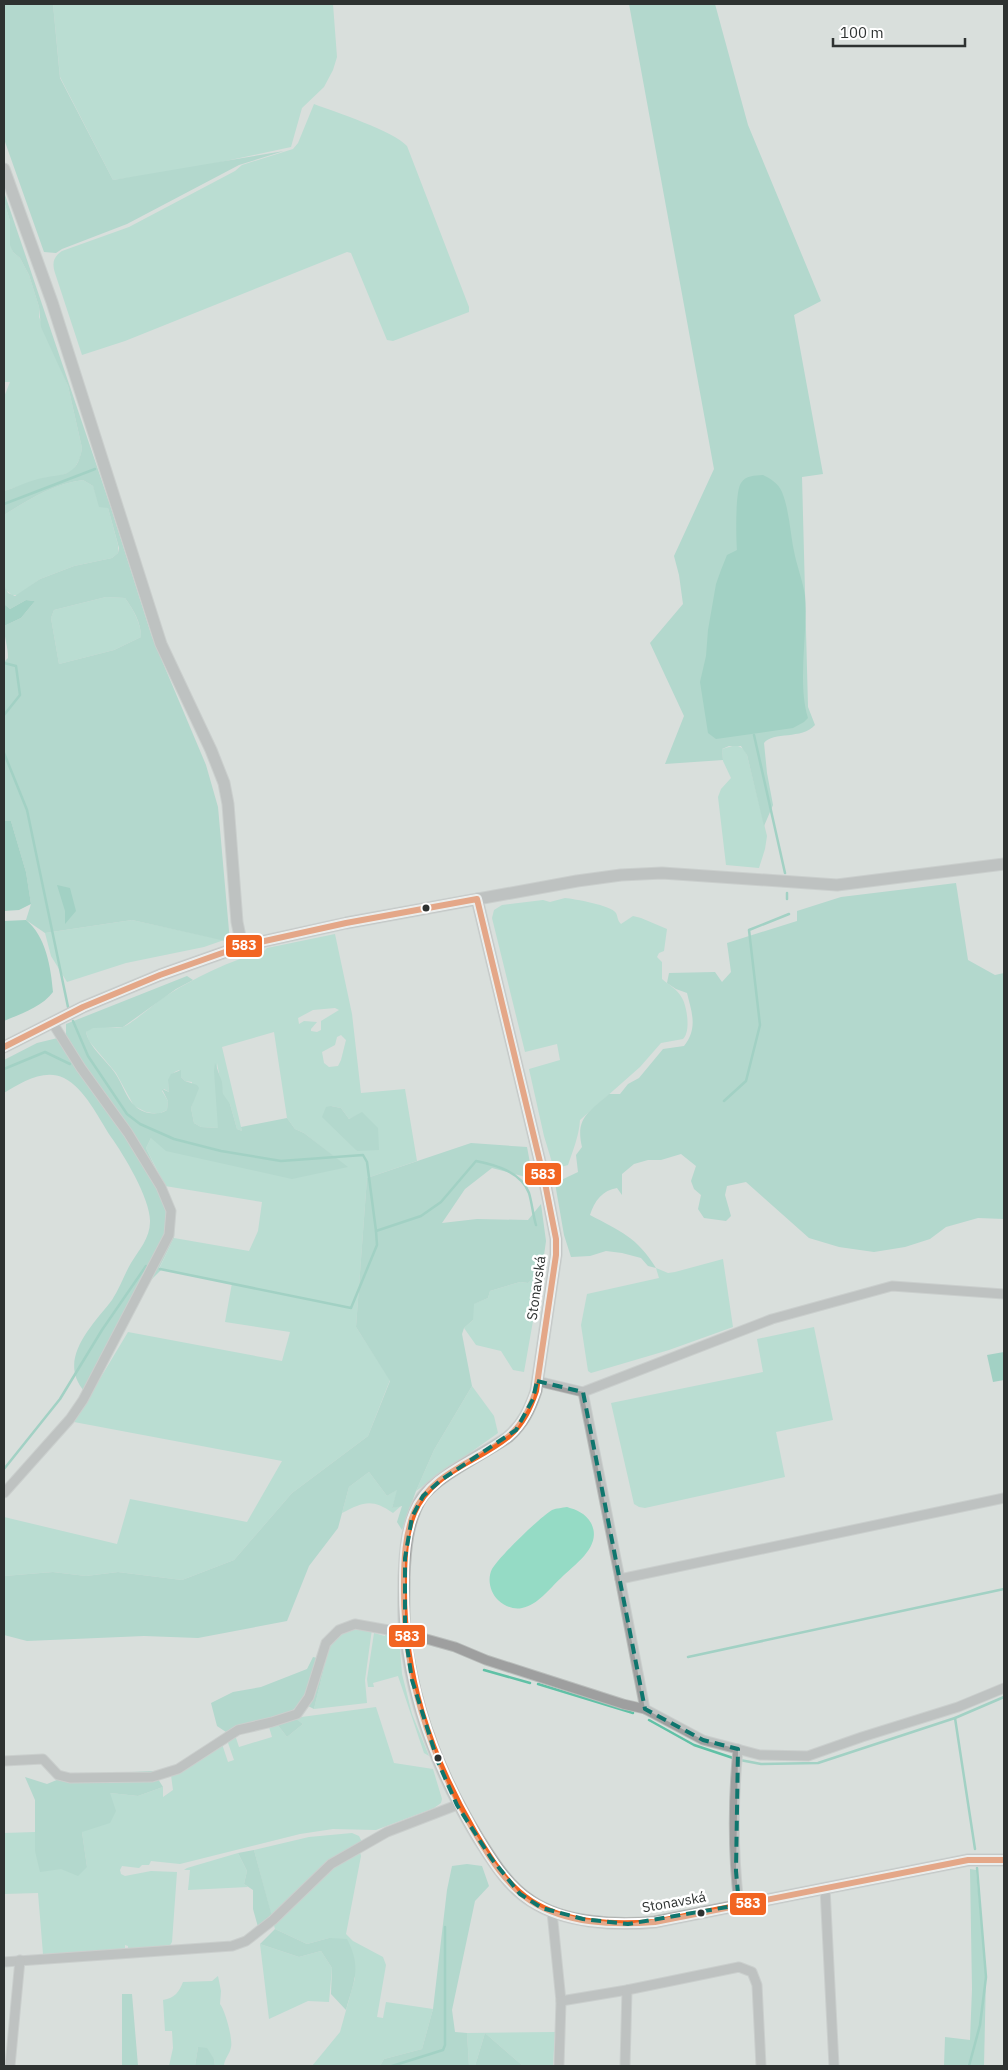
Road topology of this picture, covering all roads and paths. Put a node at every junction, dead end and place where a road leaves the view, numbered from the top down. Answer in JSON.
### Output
{"nodes":[{"id":1,"x":4,"y":169,"type":"edge"},
{"id":2,"x":1004,"y":864,"type":"edge"},
{"id":3,"x":478,"y":899,"type":"junction"},
{"id":4,"x":242,"y":946,"type":"junction"},
{"id":5,"x":52,"y":1022,"type":"junction"},
{"id":6,"x":4,"y":1047,"type":"edge"},
{"id":7,"x":1004,"y":1294,"type":"edge"},
{"id":8,"x":537,"y":1381,"type":"junction"},
{"id":9,"x":583,"y":1392,"type":"junction"},
{"id":10,"x":4,"y":1493,"type":"edge"},
{"id":11,"x":1004,"y":1498,"type":"edge"},
{"id":12,"x":620,"y":1579,"type":"junction"},
{"id":13,"x":405,"y":1633,"type":"junction"},
{"id":14,"x":1004,"y":1688,"type":"edge"},
{"id":15,"x":645,"y":1709,"type":"junction"},
{"id":16,"x":738,"y":1749,"type":"junction"},
{"id":17,"x":4,"y":1761,"type":"edge"},
{"id":18,"x":457,"y":1805,"type":"junction"},
{"id":19,"x":1004,"y":1860,"type":"edge"},
{"id":20,"x":824,"y":1888,"type":"junction"},
{"id":21,"x":740,"y":1905,"type":"junction"},
{"id":22,"x":552,"y":1912,"type":"junction"},
{"id":23,"x":20,"y":1960,"type":"junction"},
{"id":24,"x":4,"y":1962,"type":"edge"},
{"id":25,"x":628,"y":1990,"type":"junction"},
{"id":26,"x":561,"y":2001,"type":"junction"},
{"id":27,"x":10,"y":2066,"type":"edge"},
{"id":28,"x":559,"y":2066,"type":"edge"},
{"id":29,"x":625,"y":2066,"type":"edge"},
{"id":30,"x":760,"y":2066,"type":"edge"},
{"id":31,"x":834,"y":2066,"type":"edge"}],
"edges":[{"from":1,"to":4,"type":"street"},
{"from":2,"to":3,"type":"street"},
{"from":3,"to":4,"type":"street"},
{"from":3,"to":8,"type":"street","name":"Stonavská"},
{"from":4,"to":5,"type":"street"},
{"from":5,"to":6,"type":"street"},
{"from":5,"to":10,"type":"street"},
{"from":7,"to":9,"type":"street"},
{"from":8,"to":9,"type":"street"},
{"from":8,"to":13,"type":"street","name":"Stonavská"},
{"from":9,"to":12,"type":"street"},
{"from":11,"to":12,"type":"street"},
{"from":12,"to":15,"type":"street"},
{"from":13,"to":15,"type":"street"},
{"from":13,"to":17,"type":"street"},
{"from":13,"to":18,"type":"street","name":"Stonavská"},
{"from":14,"to":16,"type":"street"},
{"from":15,"to":16,"type":"street"},
{"from":16,"to":21,"type":"street"},
{"from":18,"to":22,"type":"street","name":"Stonavská"},
{"from":18,"to":23,"type":"street"},
{"from":19,"to":20,"type":"street","name":"Stonavská"},
{"from":20,"to":21,"type":"street","name":"Stonavská"},
{"from":20,"to":31,"type":"street"},
{"from":21,"to":22,"type":"street","name":"Stonavská"},
{"from":22,"to":26,"type":"street"},
{"from":23,"to":24,"type":"street"},
{"from":23,"to":27,"type":"street"},
{"from":25,"to":26,"type":"street"},
{"from":25,"to":29,"type":"street"},
{"from":25,"to":30,"type":"street"},
{"from":26,"to":28,"type":"street"}]}
